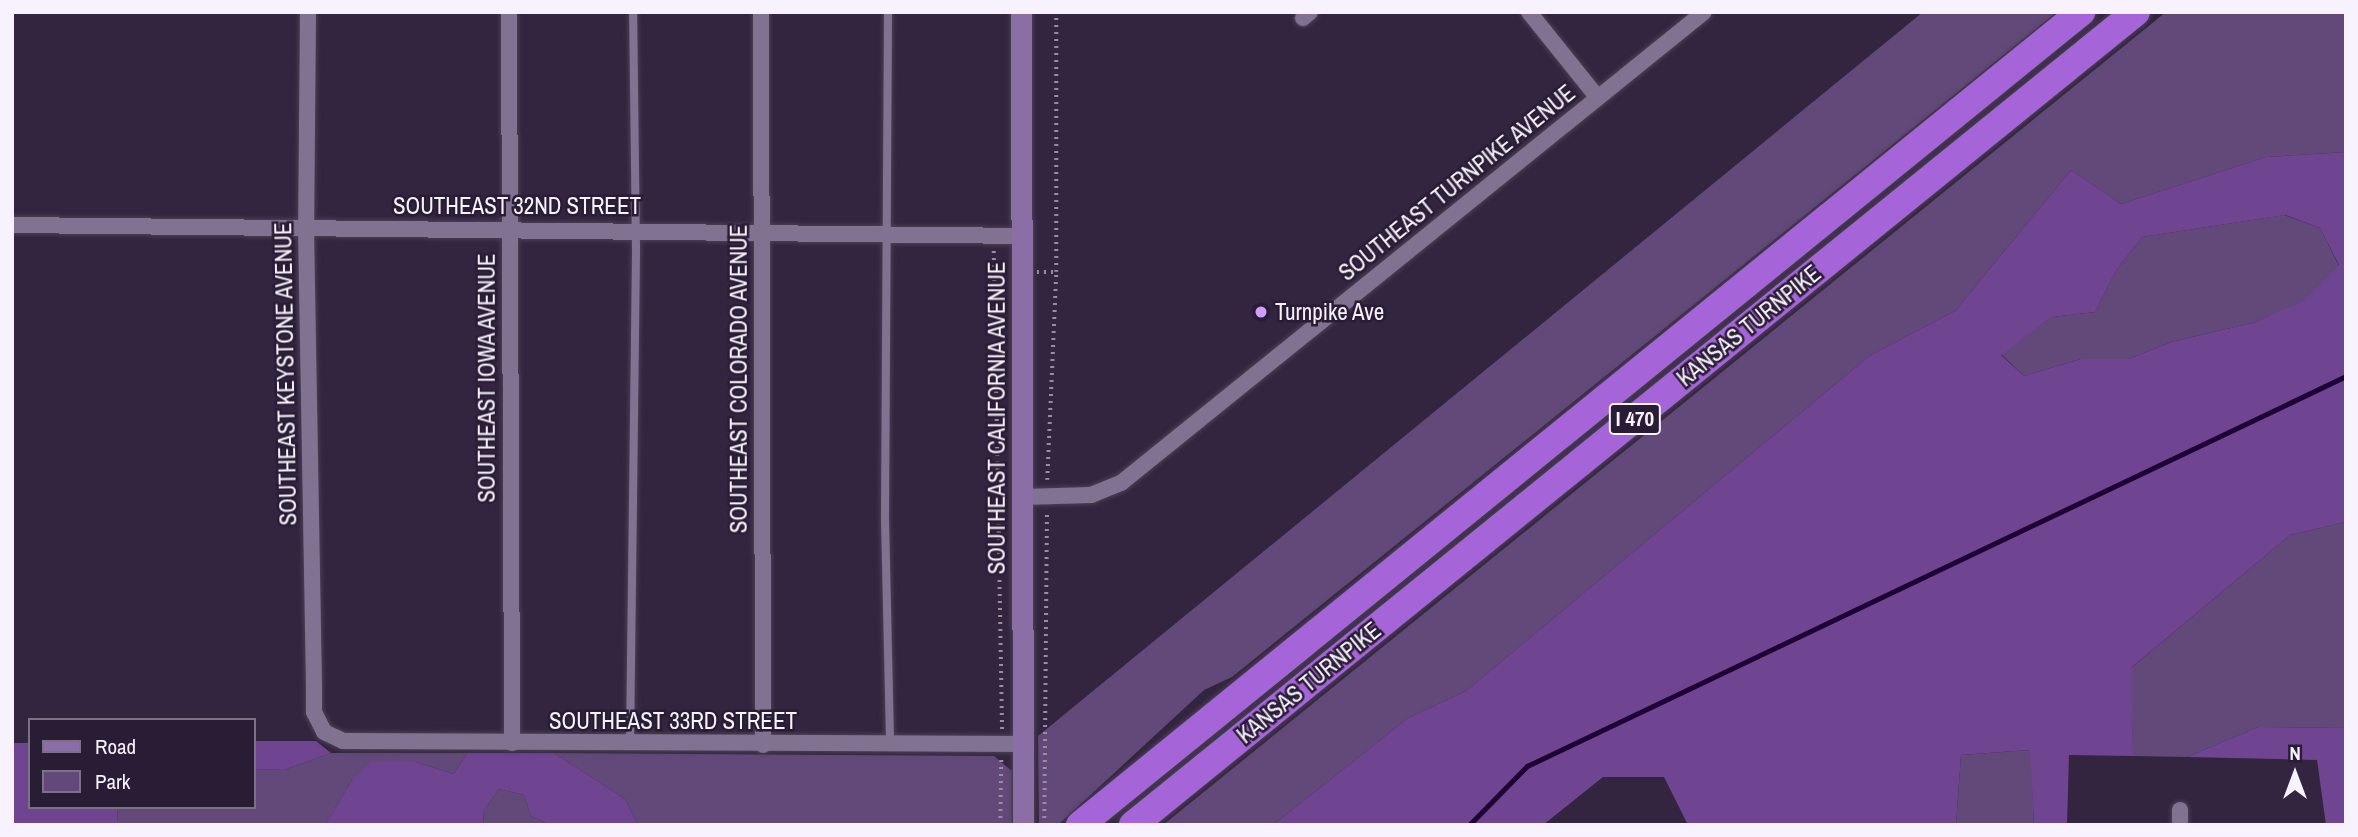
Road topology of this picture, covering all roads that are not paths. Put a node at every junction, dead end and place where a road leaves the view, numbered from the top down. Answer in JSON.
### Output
{"nodes":[{"id":1,"x":308,"y":12,"type":"edge"},
{"id":2,"x":509,"y":12,"type":"edge"},
{"id":3,"x":634,"y":12,"type":"edge"},
{"id":4,"x":761,"y":12,"type":"edge"},
{"id":5,"x":888,"y":12,"type":"edge"},
{"id":6,"x":1021,"y":12,"type":"edge"},
{"id":7,"x":1529,"y":12,"type":"edge"},
{"id":8,"x":1704,"y":12,"type":"edge"},
{"id":9,"x":2081,"y":12,"type":"edge"},
{"id":10,"x":2136,"y":12,"type":"edge"},
{"id":11,"x":1598,"y":98,"type":"junction"},
{"id":12,"x":12,"y":225,"type":"edge"},
{"id":13,"x":306,"y":228,"type":"junction"},
{"id":14,"x":509,"y":228,"type":"junction"},
{"id":15,"x":636,"y":230,"type":"junction"},
{"id":16,"x":761,"y":231,"type":"junction"},
{"id":17,"x":888,"y":234,"type":"junction"},
{"id":18,"x":1022,"y":236,"type":"junction"},
{"id":19,"x":1023,"y":497,"type":"junction"},
{"id":20,"x":324,"y":732,"type":"joint"},
{"id":21,"x":512,"y":743,"type":"junction"},
{"id":22,"x":630,"y":744,"type":"junction"},
{"id":23,"x":1023,"y":744,"type":"junction"},
{"id":24,"x":763,"y":745,"type":"junction"},
{"id":25,"x":890,"y":745,"type":"junction"},
{"id":26,"x":1023,"y":825,"type":"edge"},
{"id":27,"x":1080,"y":825,"type":"edge"},
{"id":28,"x":1133,"y":825,"type":"edge"}],
"edges":[{"from":1,"to":13,"type":"street","name":"SOUTHEAST KEYSTONE AVENUE"},
{"from":2,"to":14,"type":"street","name":"SOUTHEAST IOWA AVENUE"},
{"from":3,"to":15,"type":"lane"},
{"from":4,"to":16,"type":"street","name":"SOUTHEAST COLORADO AVENUE"},
{"from":5,"to":17,"type":"lane"},
{"from":6,"to":18,"type":"main road","name":"SOUTHEAST CALIFORNIA AVENUE"},
{"from":7,"to":11,"type":"street"},
{"from":8,"to":11,"type":"street","name":"SOUTHEAST TURNPIKE AVENUE"},
{"from":9,"to":27,"type":"highway","name":"KANSAS TURNPIKE","number":"I 470"},
{"from":10,"to":28,"type":"highway","name":"KANSAS TURNPIKE","number":"I 470"},
{"from":11,"to":19,"type":"street","name":"SOUTHEAST TURNPIKE AVENUE"},
{"from":12,"to":13,"type":"street","name":"SOUTHEAST 32ND STREET"},
{"from":13,"to":14,"type":"street","name":"SOUTHEAST 32ND STREET"},
{"from":13,"to":20,"type":"street","name":"SOUTHEAST KEYSTONE AVENUE"},
{"from":14,"to":15,"type":"street","name":"SOUTHEAST 32ND STREET"},
{"from":14,"to":21,"type":"street","name":"SOUTHEAST IOWA AVENUE"},
{"from":15,"to":16,"type":"street","name":"SOUTHEAST 32ND STREET"},
{"from":15,"to":22,"type":"lane"},
{"from":16,"to":17,"type":"street","name":"SOUTHEAST 32ND STREET"},
{"from":16,"to":24,"type":"street","name":"SOUTHEAST COLORADO AVENUE"},
{"from":17,"to":18,"type":"street","name":"SOUTHEAST 32ND STREET"},
{"from":17,"to":25,"type":"lane"},
{"from":18,"to":19,"type":"main road","name":"SOUTHEAST CALIFORNIA AVENUE"},
{"from":19,"to":23,"type":"main road","name":"SOUTHEAST CALIFORNIA AVENUE"},
{"from":20,"to":21,"type":"street","name":"SOUTHEAST 33RD STREET"},
{"from":21,"to":22,"type":"street","name":"SOUTHEAST 33RD STREET"},
{"from":22,"to":24,"type":"street","name":"SOUTHEAST 33RD STREET"},
{"from":23,"to":25,"type":"street","name":"SOUTHEAST 33RD STREET"},
{"from":23,"to":26,"type":"main road","name":"SOUTHEAST CALIFORNIA AVENUE"},
{"from":24,"to":25,"type":"street","name":"SOUTHEAST 33RD STREET"}]}
